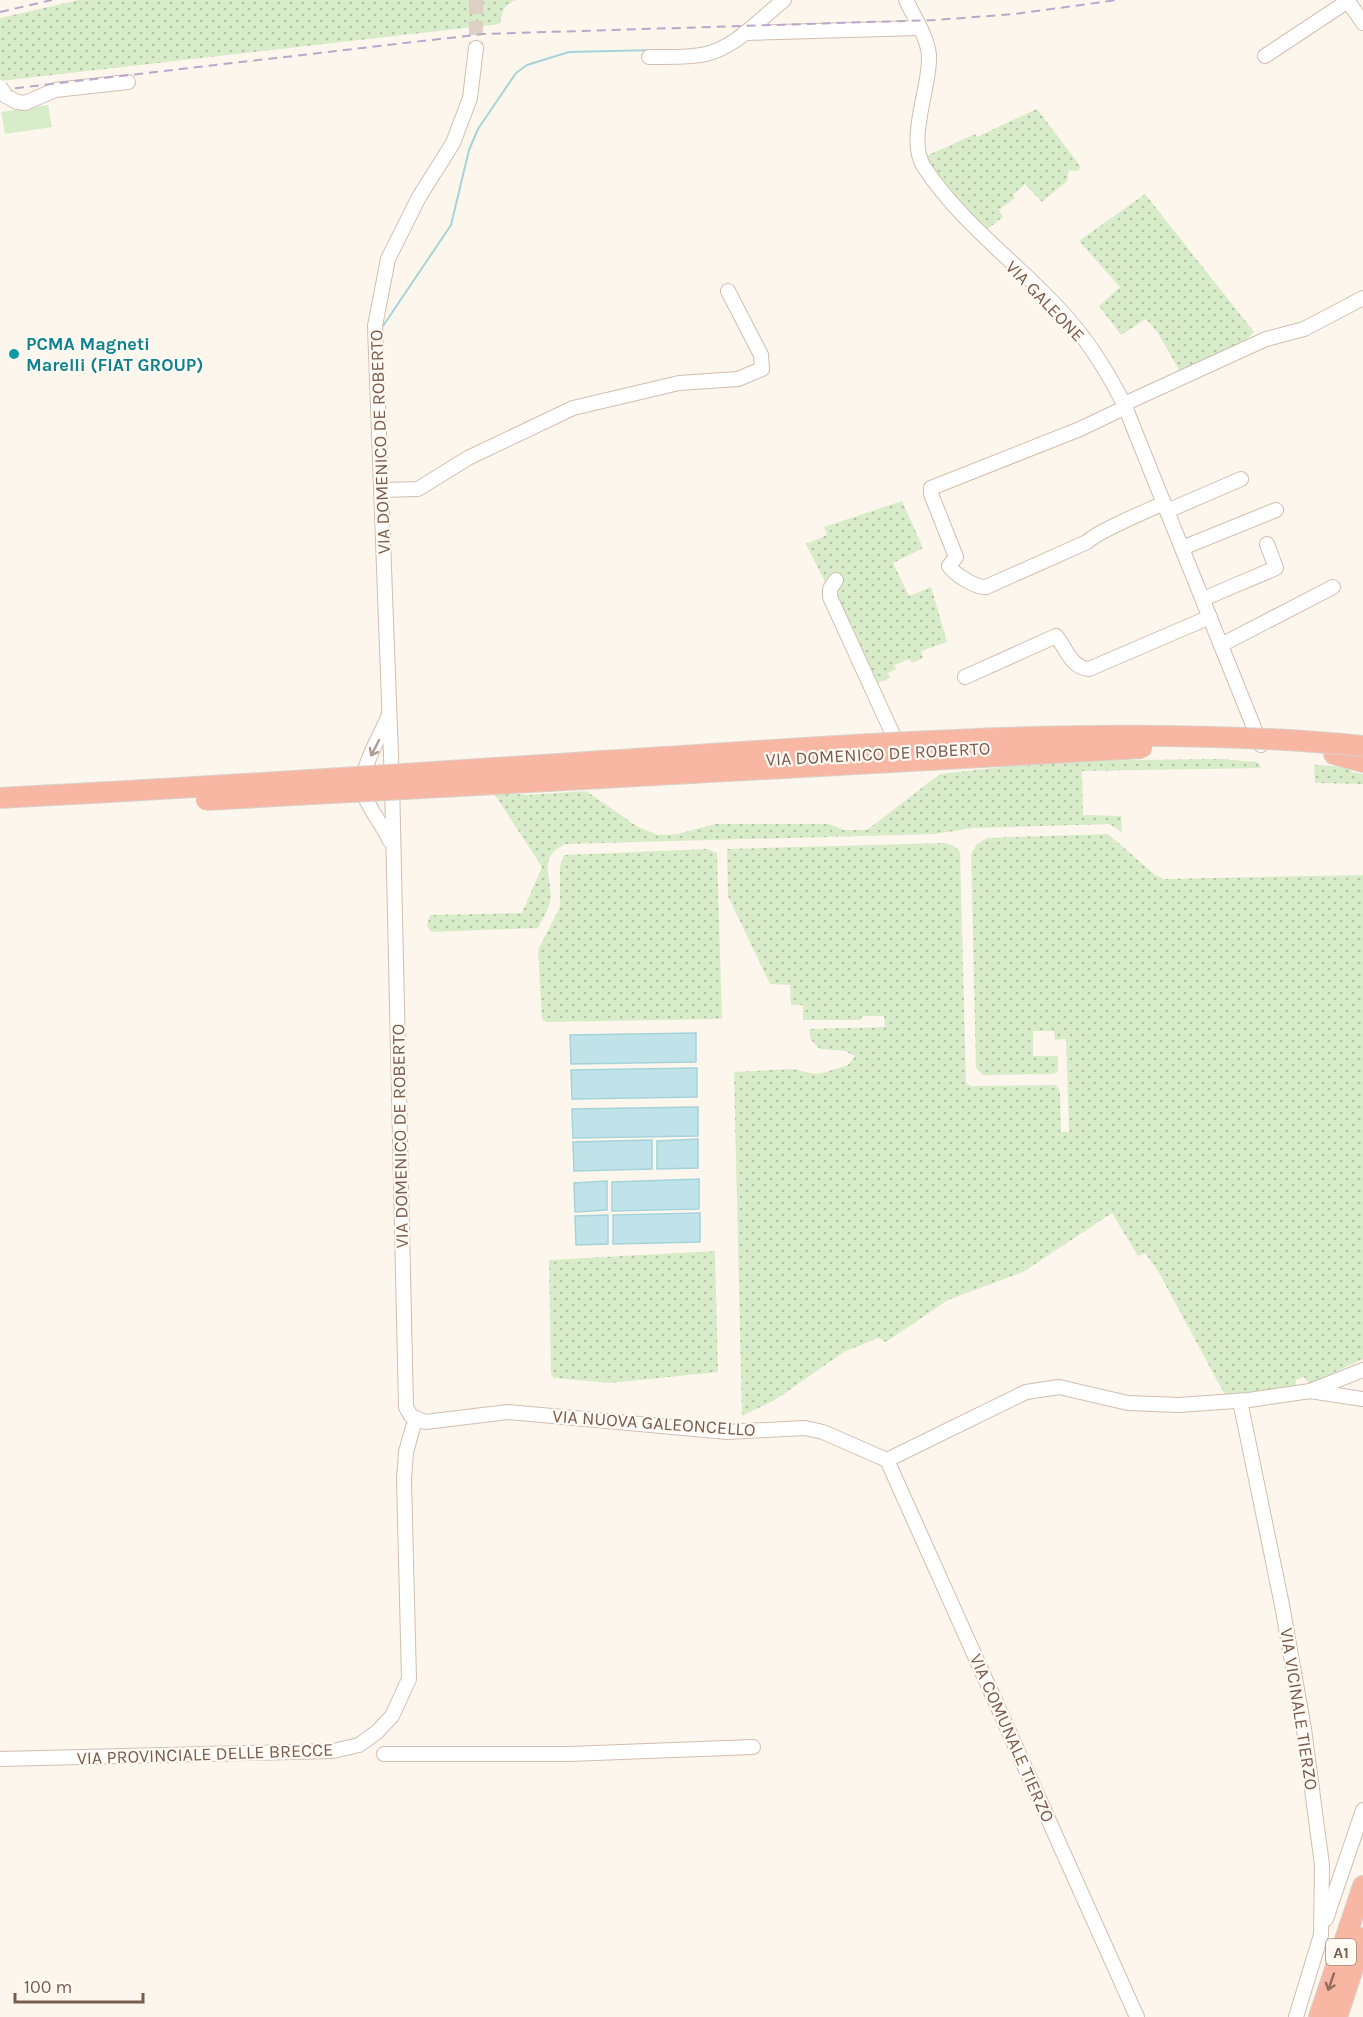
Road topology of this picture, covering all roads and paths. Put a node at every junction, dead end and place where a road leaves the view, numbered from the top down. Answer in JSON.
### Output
{"nodes":[{"id":1,"x":783,"y":0,"type":"edge"},
{"id":2,"x":906,"y":0,"type":"edge"},
{"id":3,"x":1363,"y":23,"type":"edge"},
{"id":4,"x":919,"y":28,"type":"junction"},
{"id":5,"x":744,"y":33,"type":"junction"},
{"id":6,"x":476,"y":48,"type":"tunnel mouth"},
{"id":7,"x":1265,"y":56,"type":"dead end"},
{"id":8,"x":649,"y":57,"type":"dead end"},
{"id":9,"x":128,"y":81,"type":"dead end"},
{"id":10,"x":3,"y":92,"type":"edge"},
{"id":11,"x":728,"y":291,"type":"dead end"},
{"id":12,"x":1363,"y":298,"type":"edge"},
{"id":13,"x":1125,"y":406,"type":"junction"},
{"id":14,"x":1241,"y":479,"type":"dead end"},
{"id":15,"x":381,"y":490,"type":"junction"},
{"id":16,"x":1166,"y":507,"type":"junction"},
{"id":17,"x":1276,"y":510,"type":"dead end"},
{"id":18,"x":1267,"y":544,"type":"dead end"},
{"id":19,"x":1182,"y":548,"type":"junction"},
{"id":20,"x":836,"y":580,"type":"dead end"},
{"id":21,"x":1333,"y":587,"type":"dead end"},
{"id":22,"x":1203,"y":599,"type":"junction"},
{"id":23,"x":1210,"y":617,"type":"junction"},
{"id":24,"x":1221,"y":645,"type":"junction"},
{"id":25,"x":965,"y":677,"type":"dead end"},
{"id":26,"x":390,"y":713,"type":"junction"},
{"id":27,"x":1363,"y":735,"type":"edge"},
{"id":28,"x":1239,"y":738,"type":"junction"},
{"id":29,"x":1261,"y":745,"type":"junction"},
{"id":30,"x":1363,"y":746,"type":"edge"},
{"id":31,"x":1363,"y":752,"type":"edge"},
{"id":32,"x":902,"y":753,"type":"junction"},
{"id":33,"x":1363,"y":760,"type":"edge"},
{"id":34,"x":392,"y":782,"type":"junction"},
{"id":35,"x":362,"y":784,"type":"junction"},
{"id":36,"x":0,"y":798,"type":"edge"},
{"id":37,"x":0,"y":803,"type":"edge"},
{"id":38,"x":0,"y":811,"type":"edge"},
{"id":39,"x":393,"y":848,"type":"junction"},
{"id":40,"x":1363,"y":1370,"type":"edge"},
{"id":41,"x":1310,"y":1391,"type":"junction"},
{"id":42,"x":1363,"y":1399,"type":"edge"},
{"id":43,"x":1240,"y":1401,"type":"junction"},
{"id":44,"x":415,"y":1423,"type":"junction"},
{"id":45,"x":887,"y":1460,"type":"junction"},
{"id":46,"x":753,"y":1747,"type":"dead end"},
{"id":47,"x":384,"y":1754,"type":"dead end"},
{"id":48,"x":0,"y":1759,"type":"edge"},
{"id":49,"x":1363,"y":1810,"type":"edge"},
{"id":50,"x":1363,"y":1886,"type":"edge"},
{"id":51,"x":1321,"y":1935,"type":"junction"},
{"id":52,"x":1363,"y":1938,"type":"edge"},
{"id":53,"x":1137,"y":2017,"type":"edge"},
{"id":54,"x":1296,"y":2017,"type":"edge"},
{"id":55,"x":1319,"y":2017,"type":"edge"},
{"id":56,"x":1336,"y":2017,"type":"edge"}],
"edges":[{"from":1,"to":5,"type":"street"},
{"from":2,"to":4,"type":"street","name":"VIA GALEONE"},
{"from":3,"to":7,"type":"street"},
{"from":4,"to":5,"type":"street"},
{"from":4,"to":13,"type":"street","name":"VIA GALEONE"},
{"from":5,"to":8,"type":"street"},
{"from":6,"to":15,"type":"street","name":"VIA DOMENICO DE ROBERTO"},
{"from":9,"to":10,"type":"street"},
{"from":11,"to":15,"type":"street"},
{"from":12,"to":13,"type":"street"},
{"from":13,"to":16,"type":"street","name":"VIA GALEONE"},
{"from":13,"to":16,"type":"street"},
{"from":14,"to":16,"type":"street"},
{"from":15,"to":26,"type":"street","name":"VIA DOMENICO DE ROBERTO"},
{"from":16,"to":19,"type":"street","name":"VIA GALEONE"},
{"from":17,"to":19,"type":"street"},
{"from":18,"to":22,"type":"street"},
{"from":19,"to":22,"type":"street","name":"VIA GALEONE"},
{"from":20,"to":32,"type":"street"},
{"from":21,"to":24,"type":"street"},
{"from":22,"to":23,"type":"street","name":"VIA GALEONE"},
{"from":23,"to":24,"type":"street","name":"VIA GALEONE"},
{"from":23,"to":25,"type":"street"},
{"from":24,"to":29,"type":"street","name":"VIA GALEONE"},
{"from":26,"to":34,"type":"street","name":"VIA DOMENICO DE ROBERTO"},
{"from":26,"to":35,"type":"street","name":"VIA DOMENICO DE ROBERTO","one_way":true},
{"from":27,"to":28,"type":"highway","bridge":true},
{"from":28,"to":30,"type":"highway","bridge":true},
{"from":28,"to":36,"type":"highway","bridge":true},
{"from":29,"to":31,"type":"street","name":"VIA DOMENICO DE ROBERTO"},
{"from":29,"to":32,"type":"street","name":"VIA DOMENICO DE ROBERTO"},
{"from":32,"to":34,"type":"street","name":"VIA DOMENICO DE ROBERTO"},
{"from":33,"to":38,"type":"highway","bridge":true},
{"from":34,"to":35,"type":"street","name":"VIA DOMENICO DE ROBERTO"},
{"from":34,"to":39,"type":"street","name":"VIA DOMENICO DE ROBERTO"},
{"from":35,"to":37,"type":"street","name":"VIA DOMENICO DE ROBERTO"},
{"from":35,"to":39,"type":"street","name":"VIA DOMENICO DE ROBERTO"},
{"from":39,"to":44,"type":"street","name":"VIA DOMENICO DE ROBERTO"},
{"from":40,"to":41,"type":"street"},
{"from":41,"to":42,"type":"street"},
{"from":41,"to":43,"type":"street"},
{"from":43,"to":45,"type":"street"},
{"from":43,"to":51,"type":"street","name":"VIA VICINALE TIERZO"},
{"from":44,"to":45,"type":"street","name":"VIA NUOVA GALEONCELLO"},
{"from":44,"to":48,"type":"street","name":"VIA PROVINCIALE DELLE BRECCE"},
{"from":45,"to":53,"type":"street","name":"VIA COMUNALE TIERZO"},
{"from":46,"to":47,"type":"street"},
{"from":49,"to":51,"type":"street"},
{"from":50,"to":55,"type":"highway","number":"A1","one_way":true},
{"from":51,"to":54,"type":"street","name":"VIA VICINALE TIERZO"},
{"from":52,"to":56,"type":"highway","number":"A1"}]}
